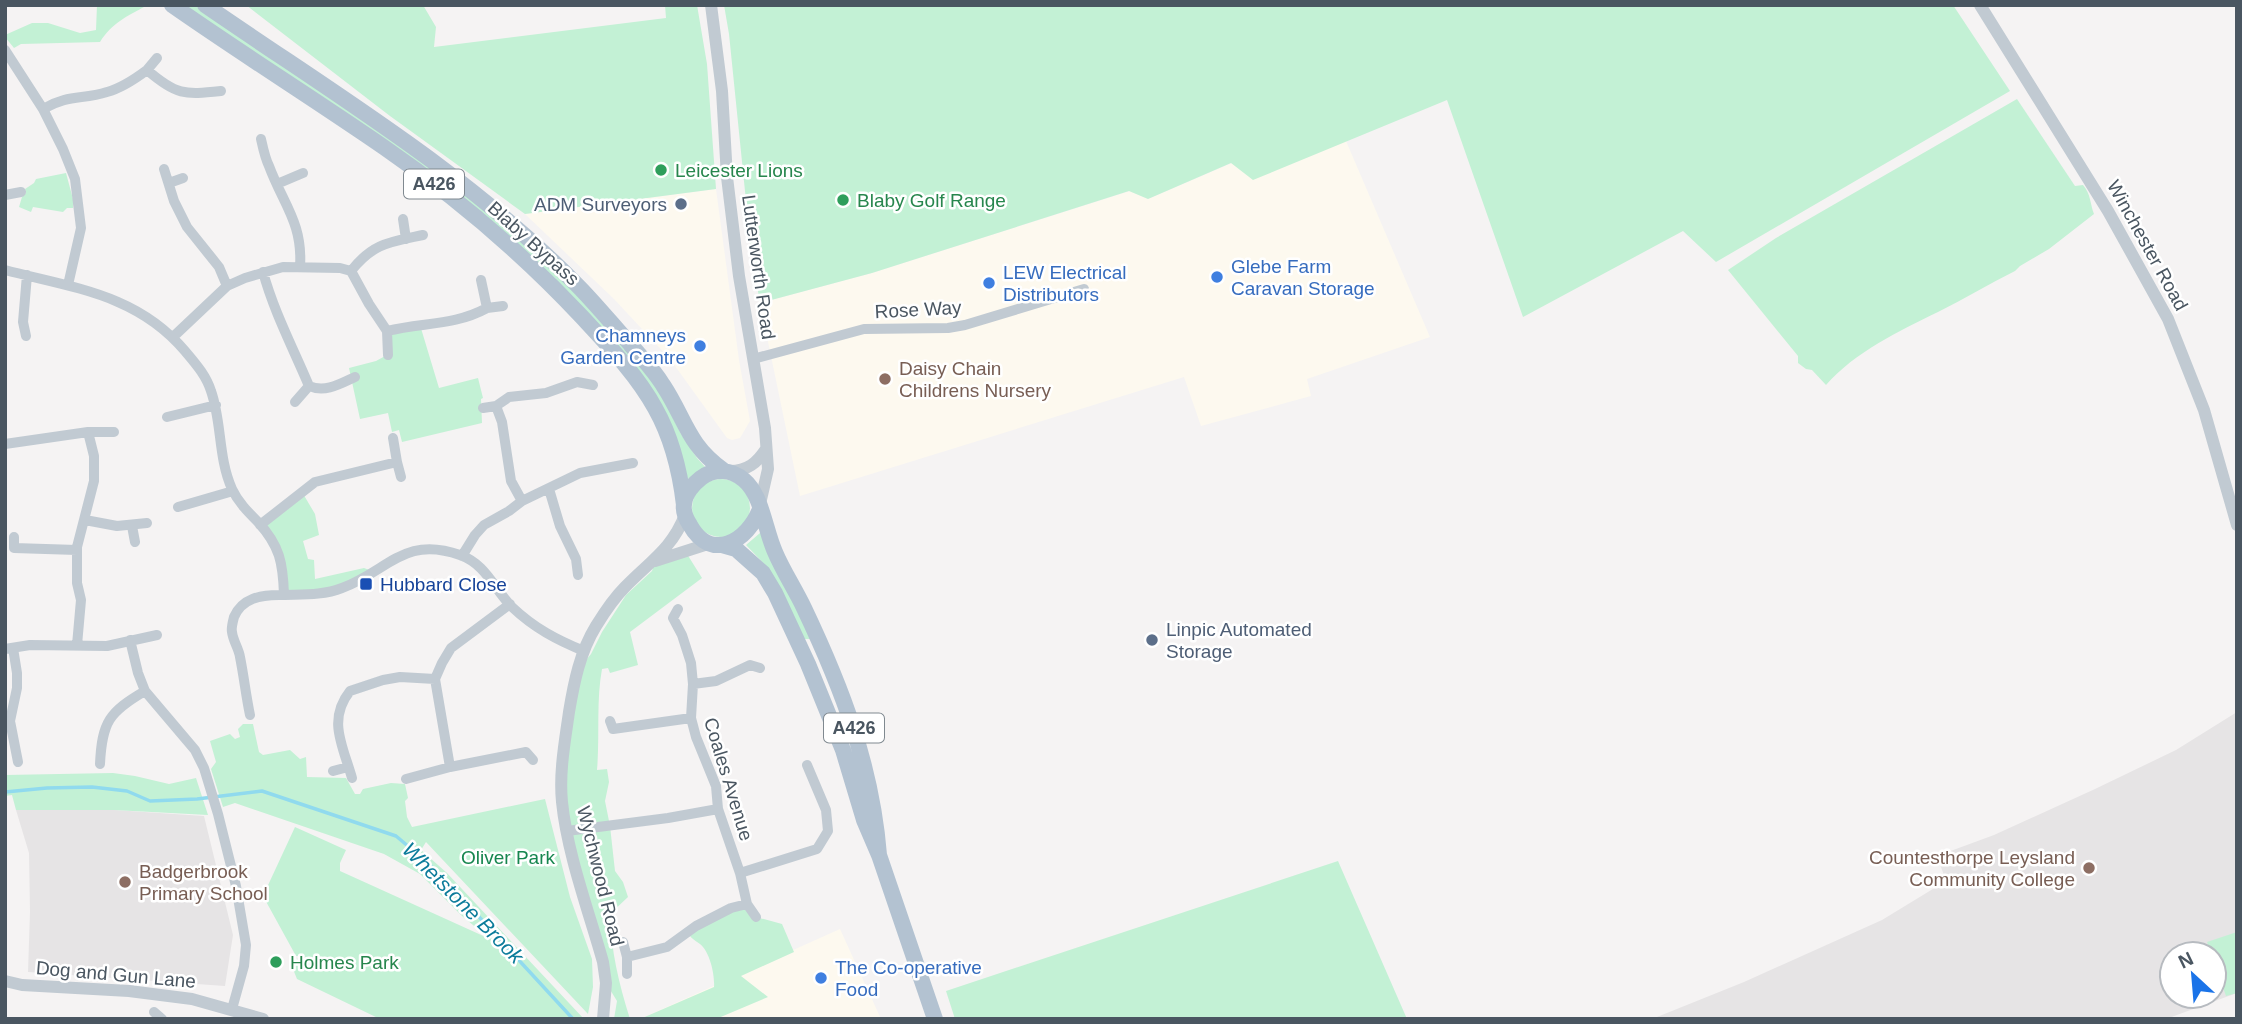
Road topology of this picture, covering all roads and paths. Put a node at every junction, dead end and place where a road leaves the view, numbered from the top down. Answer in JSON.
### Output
{"nodes":[{"id":1,"x":172,"y":5,"type":"edge"},
{"id":2,"x":205,"y":5,"type":"edge"},
{"id":3,"x":711,"y":5,"type":"edge"},
{"id":4,"x":1980,"y":5,"type":"edge"},
{"id":5,"x":5,"y":50,"type":"edge"},
{"id":6,"x":157,"y":58,"type":"dead end"},
{"id":7,"x":147,"y":70,"type":"junction"},
{"id":8,"x":221,"y":91,"type":"dead end"},
{"id":9,"x":43,"y":109,"type":"junction"},
{"id":10,"x":261,"y":139,"type":"dead end"},
{"id":11,"x":164,"y":169,"type":"dead end"},
{"id":12,"x":303,"y":173,"type":"dead end"},
{"id":13,"x":183,"y":178,"type":"dead end"},
{"id":14,"x":169,"y":183,"type":"junction"},
{"id":15,"x":277,"y":184,"type":"junction"},
{"id":16,"x":21,"y":192,"type":"dead end"},
{"id":17,"x":5,"y":195,"type":"edge"},
{"id":18,"x":403,"y":219,"type":"dead end"},
{"id":19,"x":423,"y":235,"type":"dead end"},
{"id":20,"x":405,"y":239,"type":"junction"},
{"id":21,"x":300,"y":267,"type":"junction"},
{"id":22,"x":5,"y":270,"type":"edge"},
{"id":23,"x":351,"y":271,"type":"junction"},
{"id":24,"x":263,"y":272,"type":"junction"},
{"id":25,"x":27,"y":275,"type":"junction"},
{"id":26,"x":481,"y":280,"type":"dead end"},
{"id":27,"x":68,"y":285,"type":"junction"},
{"id":28,"x":227,"y":286,"type":"junction"},
{"id":29,"x":1084,"y":289,"type":"dead end"},
{"id":30,"x":503,"y":306,"type":"dead end"},
{"id":31,"x":487,"y":308,"type":"junction"},
{"id":32,"x":387,"y":331,"type":"junction"},
{"id":33,"x":26,"y":336,"type":"dead end"},
{"id":34,"x":173,"y":337,"type":"junction"},
{"id":35,"x":388,"y":355,"type":"dead end"},
{"id":36,"x":753,"y":359,"type":"junction"},
{"id":37,"x":573,"y":369,"type":"dead end"},
{"id":38,"x":355,"y":377,"type":"dead end"},
{"id":39,"x":577,"y":382,"type":"junction"},
{"id":40,"x":593,"y":385,"type":"dead end"},
{"id":41,"x":309,"y":386,"type":"junction"},
{"id":42,"x":295,"y":402,"type":"dead end"},
{"id":43,"x":216,"y":405,"type":"junction"},
{"id":44,"x":496,"y":406,"type":"junction"},
{"id":45,"x":483,"y":408,"type":"dead end"},
{"id":46,"x":167,"y":417,"type":"dead end"},
{"id":47,"x":88,"y":432,"type":"junction"},
{"id":48,"x":114,"y":432,"type":"dead end"},
{"id":49,"x":393,"y":438,"type":"dead end"},
{"id":50,"x":5,"y":444,"type":"edge"},
{"id":51,"x":766,"y":449,"type":"junction"},
{"id":52,"x":397,"y":462,"type":"junction"},
{"id":53,"x":633,"y":463,"type":"dead end"},
{"id":54,"x":726,"y":471,"type":"junction"},
{"id":55,"x":401,"y":477,"type":"dead end"},
{"id":56,"x":549,"y":489,"type":"junction"},
{"id":57,"x":233,"y":491,"type":"junction"},
{"id":58,"x":522,"y":501,"type":"junction"},
{"id":59,"x":178,"y":507,"type":"dead end"},
{"id":60,"x":760,"y":507,"type":"junction"},
{"id":61,"x":685,"y":510,"type":"junction"},
{"id":62,"x":85,"y":520,"type":"junction"},
{"id":63,"x":147,"y":523,"type":"dead end"},
{"id":64,"x":260,"y":525,"type":"junction"},
{"id":65,"x":2237,"y":525,"type":"edge"},
{"id":66,"x":132,"y":526,"type":"junction"},
{"id":67,"x":14,"y":537,"type":"dead end"},
{"id":68,"x":135,"y":542,"type":"dead end"},
{"id":69,"x":717,"y":544,"type":"junction"},
{"id":70,"x":77,"y":550,"type":"junction"},
{"id":71,"x":463,"y":556,"type":"junction"},
{"id":72,"x":655,"y":561,"type":"junction"},
{"id":73,"x":578,"y":575,"type":"dead end"},
{"id":74,"x":284,"y":595,"type":"junction"},
{"id":75,"x":510,"y":604,"type":"junction"},
{"id":76,"x":671,"y":615,"type":"dead end"},
{"id":77,"x":157,"y":635,"type":"dead end"},
{"id":78,"x":130,"y":640,"type":"junction"},
{"id":79,"x":77,"y":645,"type":"junction"},
{"id":80,"x":9,"y":649,"type":"edge"},
{"id":81,"x":584,"y":650,"type":"junction"},
{"id":82,"x":760,"y":668,"type":"dead end"},
{"id":83,"x":435,"y":679,"type":"junction"},
{"id":84,"x":693,"y":684,"type":"junction"},
{"id":85,"x":145,"y":691,"type":"junction"},
{"id":86,"x":261,"y":699,"type":"dead end"},
{"id":87,"x":247,"y":702,"type":"junction"},
{"id":88,"x":250,"y":715,"type":"dead end"},
{"id":89,"x":691,"y":719,"type":"junction"},
{"id":90,"x":611,"y":729,"type":"dead end"},
{"id":91,"x":530,"y":753,"type":"dead end"},
{"id":92,"x":18,"y":762,"type":"dead end"},
{"id":93,"x":100,"y":764,"type":"dead end"},
{"id":94,"x":807,"y":765,"type":"dead end"},
{"id":95,"x":450,"y":768,"type":"junction"},
{"id":96,"x":333,"y":771,"type":"dead end"},
{"id":97,"x":405,"y":779,"type":"dead end"},
{"id":98,"x":718,"y":809,"type":"junction"},
{"id":99,"x":567,"y":831,"type":"junction"},
{"id":100,"x":879,"y":855,"type":"junction"},
{"id":101,"x":740,"y":873,"type":"junction"},
{"id":102,"x":747,"y":904,"type":"junction"},
{"id":103,"x":756,"y":918,"type":"dead end"},
{"id":104,"x":623,"y":942,"type":"dead end"},
{"id":105,"x":627,"y":957,"type":"junction"},
{"id":106,"x":627,"y":974,"type":"dead end"},
{"id":107,"x":5,"y":981,"type":"edge"},
{"id":108,"x":232,"y":1009,"type":"junction"},
{"id":109,"x":263,"y":1019,"type":"edge"},
{"id":110,"x":603,"y":1019,"type":"edge"},
{"id":111,"x":935,"y":1019,"type":"edge"}],
"edges":[{"from":1,"to":61,"type":"main road","name":"Blaby Bypass","number":"A426"},
{"from":2,"to":54,"type":"main road","name":"Blaby Bypass","number":"A426"},
{"from":3,"to":36,"type":"street","name":"Lutterworth Road"},
{"from":4,"to":65,"type":"street","name":"Winchester Road"},
{"from":5,"to":9,"type":"street"},
{"from":6,"to":7,"type":"street"},
{"from":7,"to":8,"type":"street"},
{"from":7,"to":9,"type":"street"},
{"from":9,"to":27,"type":"street"},
{"from":10,"to":15,"type":"street"},
{"from":11,"to":14,"type":"street"},
{"from":12,"to":15,"type":"street"},
{"from":13,"to":14,"type":"street"},
{"from":14,"to":28,"type":"street"},
{"from":15,"to":21,"type":"street"},
{"from":16,"to":17,"type":"street"},
{"from":18,"to":20,"type":"street"},
{"from":19,"to":20,"type":"street"},
{"from":20,"to":23,"type":"street"},
{"from":21,"to":23,"type":"street"},
{"from":21,"to":24,"type":"street"},
{"from":22,"to":25,"type":"street"},
{"from":23,"to":32,"type":"street"},
{"from":24,"to":28,"type":"street"},
{"from":24,"to":41,"type":"street"},
{"from":25,"to":27,"type":"street"},
{"from":25,"to":33,"type":"street"},
{"from":26,"to":31,"type":"street"},
{"from":27,"to":34,"type":"street"},
{"from":28,"to":34,"type":"street"},
{"from":29,"to":36,"type":"street","name":"Rose Way"},
{"from":30,"to":31,"type":"street"},
{"from":31,"to":32,"type":"street"},
{"from":32,"to":35,"type":"street"},
{"from":34,"to":43,"type":"street"},
{"from":36,"to":51,"type":"street","name":"Lutterworth Road"},
{"from":37,"to":39,"type":"street"},
{"from":38,"to":41,"type":"street"},
{"from":39,"to":40,"type":"street"},
{"from":39,"to":44,"type":"street"},
{"from":41,"to":42,"type":"street"},
{"from":43,"to":46,"type":"street"},
{"from":43,"to":57,"type":"street"},
{"from":44,"to":45,"type":"street"},
{"from":44,"to":58,"type":"street"},
{"from":47,"to":48,"type":"street"},
{"from":47,"to":50,"type":"street"},
{"from":47,"to":62,"type":"street"},
{"from":49,"to":52,"type":"street"},
{"from":51,"to":54,"type":"street"},
{"from":51,"to":60,"type":"street","name":"Lutterworth Road"},
{"from":52,"to":55,"type":"street"},
{"from":52,"to":64,"type":"street"},
{"from":53,"to":56,"type":"street"},
{"from":54,"to":60,"type":"main road"},
{"from":54,"to":61,"type":"main road"},
{"from":56,"to":58,"type":"street"},
{"from":56,"to":73,"type":"street"},
{"from":57,"to":59,"type":"street"},
{"from":57,"to":64,"type":"street"},
{"from":58,"to":71,"type":"street"},
{"from":60,"to":69,"type":"main road"},
{"from":60,"to":100,"type":"main road","number":"A426"},
{"from":61,"to":69,"type":"main road"},
{"from":61,"to":72,"type":"street","name":"Wychwood Road"},
{"from":62,"to":66,"type":"street"},
{"from":62,"to":70,"type":"street"},
{"from":63,"to":66,"type":"street"},
{"from":64,"to":74,"type":"street"},
{"from":66,"to":68,"type":"street"},
{"from":67,"to":70,"type":"street"},
{"from":69,"to":72,"type":"street","name":"Wychwood Road"},
{"from":69,"to":100,"type":"main road","number":"A426"},
{"from":70,"to":79,"type":"street"},
{"from":71,"to":74,"type":"street"},
{"from":71,"to":75,"type":"street"},
{"from":72,"to":81,"type":"street","name":"Wychwood Road"},
{"from":74,"to":87,"type":"street"},
{"from":75,"to":81,"type":"street"},
{"from":75,"to":83,"type":"street"},
{"from":76,"to":84,"type":"street","name":"Coales Avenue"},
{"from":77,"to":78,"type":"street"},
{"from":78,"to":79,"type":"street"},
{"from":78,"to":85,"type":"street"},
{"from":79,"to":80,"type":"street"},
{"from":80,"to":92,"type":"street"},
{"from":81,"to":99,"type":"street","name":"Wychwood Road"},
{"from":82,"to":84,"type":"street"},
{"from":83,"to":95,"type":"street"},
{"from":83,"to":96,"type":"street"},
{"from":84,"to":89,"type":"street","name":"Coales Avenue"},
{"from":85,"to":93,"type":"street"},
{"from":85,"to":108,"type":"street"},
{"from":86,"to":87,"type":"street"},
{"from":87,"to":88,"type":"street"},
{"from":89,"to":90,"type":"street"},
{"from":89,"to":98,"type":"street","name":"Coales Avenue"},
{"from":91,"to":95,"type":"street"},
{"from":94,"to":101,"type":"street"},
{"from":95,"to":97,"type":"street"},
{"from":98,"to":99,"type":"street"},
{"from":98,"to":101,"type":"street","name":"Coales Avenue"},
{"from":99,"to":110,"type":"street","name":"Wychwood Road"},
{"from":100,"to":111,"type":"main road","number":"A426"},
{"from":101,"to":102,"type":"street","name":"Coales Avenue"},
{"from":102,"to":103,"type":"street","name":"Coales Avenue"},
{"from":102,"to":105,"type":"street"},
{"from":104,"to":105,"type":"street"},
{"from":105,"to":106,"type":"street"},
{"from":107,"to":108,"type":"street","name":"Dog and Gun Lane"},
{"from":108,"to":109,"type":"street","name":"Dog and Gun Lane"}]}
